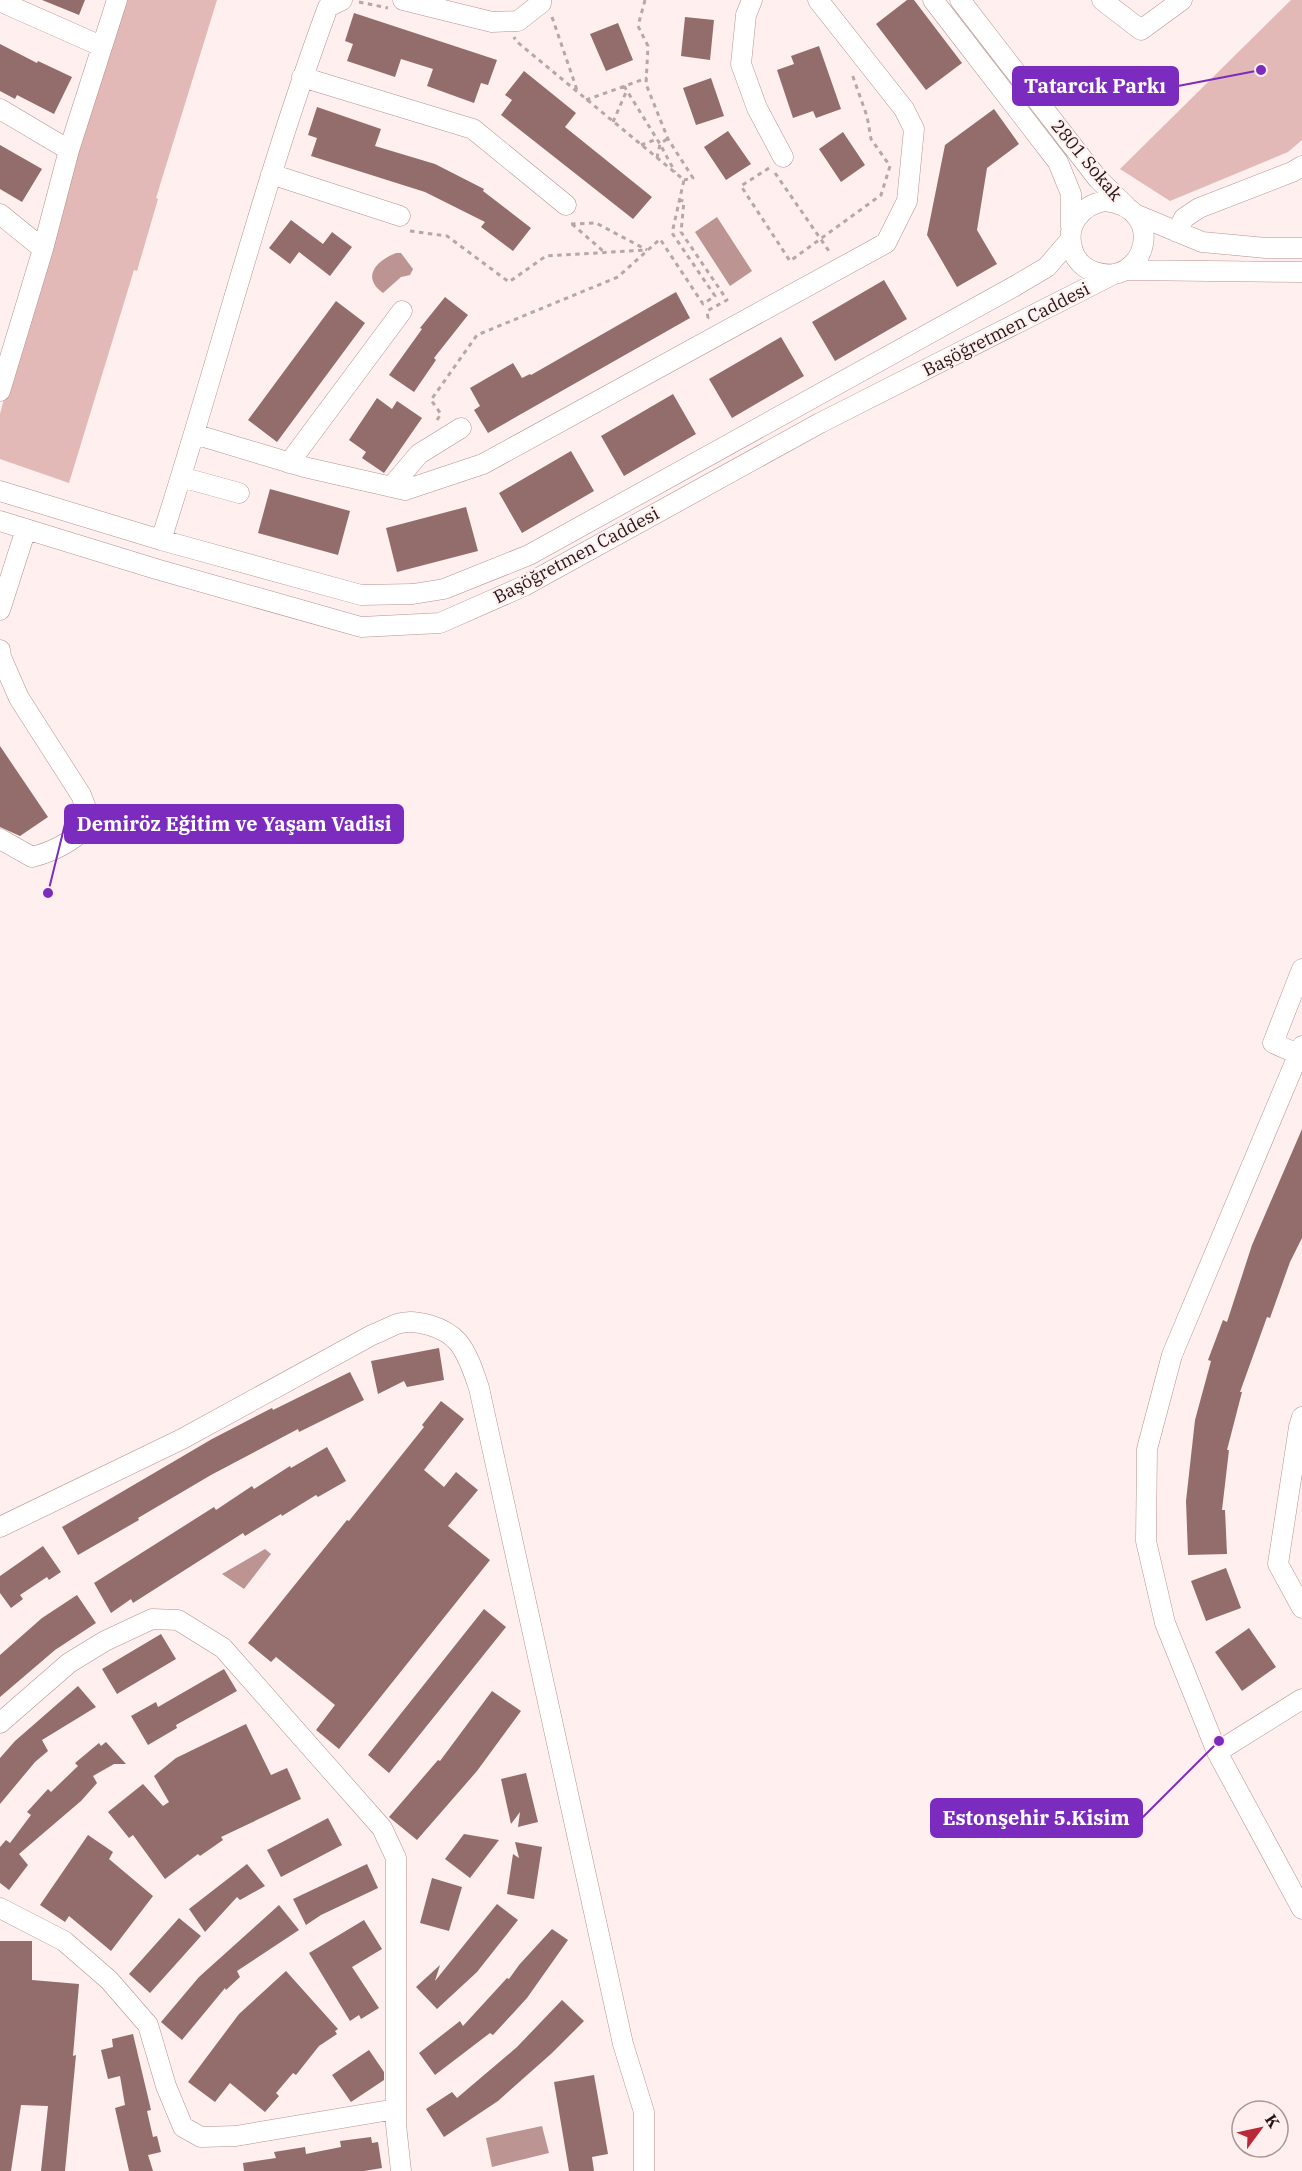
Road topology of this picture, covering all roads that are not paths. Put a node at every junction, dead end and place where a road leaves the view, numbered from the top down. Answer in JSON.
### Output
{"nodes":[{"id":1,"x":2,"y":0,"type":"edge"},
{"id":2,"x":117,"y":0,"type":"edge"},
{"id":3,"x":752,"y":0,"type":"edge"},
{"id":4,"x":818,"y":0,"type":"edge"},
{"id":5,"x":933,"y":0,"type":"edge"},
{"id":6,"x":960,"y":0,"type":"edge"},
{"id":7,"x":1102,"y":0,"type":"edge"},
{"id":8,"x":1182,"y":0,"type":"edge"},
{"id":9,"x":541,"y":1,"type":"edge"},
{"id":10,"x":347,"y":3,"type":"edge"},
{"id":11,"x":398,"y":5,"type":"edge"},
{"id":12,"x":101,"y":46,"type":"junction"},
{"id":13,"x":302,"y":77,"type":"junction"},
{"id":14,"x":0,"y":109,"type":"edge"},
{"id":15,"x":1053,"y":121,"type":"junction"},
{"id":16,"x":1036,"y":135,"type":"junction"},
{"id":17,"x":69,"y":150,"type":"junction"},
{"id":18,"x":783,"y":157,"type":"dead end"},
{"id":19,"x":1302,"y":166,"type":"edge"},
{"id":20,"x":271,"y":174,"type":"junction"},
{"id":21,"x":566,"y":205,"type":"dead end"},
{"id":22,"x":1131,"y":211,"type":"junction"},
{"id":23,"x":0,"y":214,"type":"edge"},
{"id":24,"x":402,"y":223,"type":"road end"},
{"id":25,"x":1177,"y":232,"type":"junction"},
{"id":26,"x":1071,"y":234,"type":"junction"},
{"id":27,"x":1302,"y":248,"type":"edge"},
{"id":28,"x":44,"y":249,"type":"junction"},
{"id":29,"x":1120,"y":272,"type":"junction"},
{"id":30,"x":1302,"y":272,"type":"edge"},
{"id":31,"x":402,"y":311,"type":"dead end"},
{"id":32,"x":6,"y":349,"type":"edge"},
{"id":33,"x":0,"y":391,"type":"edge"},
{"id":34,"x":461,"y":428,"type":"dead end"},
{"id":35,"x":194,"y":434,"type":"junction"},
{"id":36,"x":289,"y":463,"type":"junction"},
{"id":37,"x":181,"y":477,"type":"junction"},
{"id":38,"x":391,"y":487,"type":"junction"},
{"id":39,"x":0,"y":491,"type":"edge"},
{"id":40,"x":239,"y":493,"type":"dead end"},
{"id":41,"x":0,"y":521,"type":"edge"},
{"id":42,"x":26,"y":530,"type":"junction"},
{"id":43,"x":160,"y":540,"type":"junction"},
{"id":44,"x":0,"y":610,"type":"edge"},
{"id":45,"x":0,"y":650,"type":"edge"},
{"id":46,"x":0,"y":838,"type":"edge"},
{"id":47,"x":1302,"y":969,"type":"edge"},
{"id":48,"x":1301,"y":1052,"type":"edge"},
{"id":49,"x":1302,"y":1417,"type":"edge"},
{"id":50,"x":0,"y":1527,"type":"edge"},
{"id":51,"x":1302,"y":1608,"type":"edge"},
{"id":52,"x":1302,"y":1699,"type":"edge"},
{"id":53,"x":0,"y":1723,"type":"edge"},
{"id":54,"x":1217,"y":1752,"type":"junction"},
{"id":55,"x":0,"y":1908,"type":"edge"},
{"id":56,"x":1302,"y":1909,"type":"edge"},
{"id":57,"x":396,"y":2109,"type":"junction"},
{"id":58,"x":401,"y":2171,"type":"edge"},
{"id":59,"x":644,"y":2171,"type":"edge"}],
"edges":[{"from":1,"to":12,"type":"street"},
{"from":2,"to":12,"type":"street"},
{"from":3,"to":18,"type":"street"},
{"from":4,"to":38,"type":"street"},
{"from":5,"to":16,"type":"street"},
{"from":6,"to":15,"type":"street","name":"2801 Sokak"},
{"from":7,"to":8,"type":"street"},
{"from":9,"to":11,"type":"street"},
{"from":10,"to":13,"type":"street"},
{"from":12,"to":17,"type":"street"},
{"from":13,"to":20,"type":"street"},
{"from":13,"to":21,"type":"street"},
{"from":14,"to":17,"type":"street"},
{"from":15,"to":16,"type":"street"},
{"from":15,"to":22,"type":"street","name":"2801 Sokak"},
{"from":16,"to":26,"type":"street"},
{"from":17,"to":28,"type":"street"},
{"from":19,"to":25,"type":"street"},
{"from":20,"to":24,"type":"street"},
{"from":20,"to":35,"type":"street"},
{"from":22,"to":25,"type":"street","name":"2801 Sokak"},
{"from":22,"to":26,"type":"street","name":"Başöğretmen Caddesi"},
{"from":22,"to":29,"type":"street","name":"Başöğretmen Caddesi"},
{"from":23,"to":28,"type":"street"},
{"from":25,"to":27,"type":"street","name":"2801 Sokak"},
{"from":26,"to":29,"type":"street","name":"Başöğretmen Caddesi"},
{"from":26,"to":43,"type":"street","name":"Başöğretmen Caddesi"},
{"from":28,"to":32,"type":"street"},
{"from":29,"to":30,"type":"street"},
{"from":29,"to":42,"type":"street","name":"Başöğretmen Caddesi"},
{"from":31,"to":36,"type":"street"},
{"from":32,"to":33,"type":"street"},
{"from":34,"to":38,"type":"street"},
{"from":35,"to":36,"type":"street"},
{"from":35,"to":37,"type":"street"},
{"from":36,"to":38,"type":"street"},
{"from":37,"to":40,"type":"street"},
{"from":37,"to":43,"type":"street"},
{"from":39,"to":43,"type":"street","name":"Başöğretmen Caddesi"},
{"from":41,"to":42,"type":"street","name":"Başöğretmen Caddesi"},
{"from":42,"to":44,"type":"street"},
{"from":45,"to":46,"type":"street"},
{"from":47,"to":48,"type":"street"},
{"from":48,"to":54,"type":"street"},
{"from":49,"to":51,"type":"street"},
{"from":50,"to":59,"type":"street"},
{"from":52,"to":54,"type":"street"},
{"from":53,"to":57,"type":"street"},
{"from":54,"to":56,"type":"street"},
{"from":55,"to":57,"type":"street"},
{"from":57,"to":58,"type":"street"}]}
